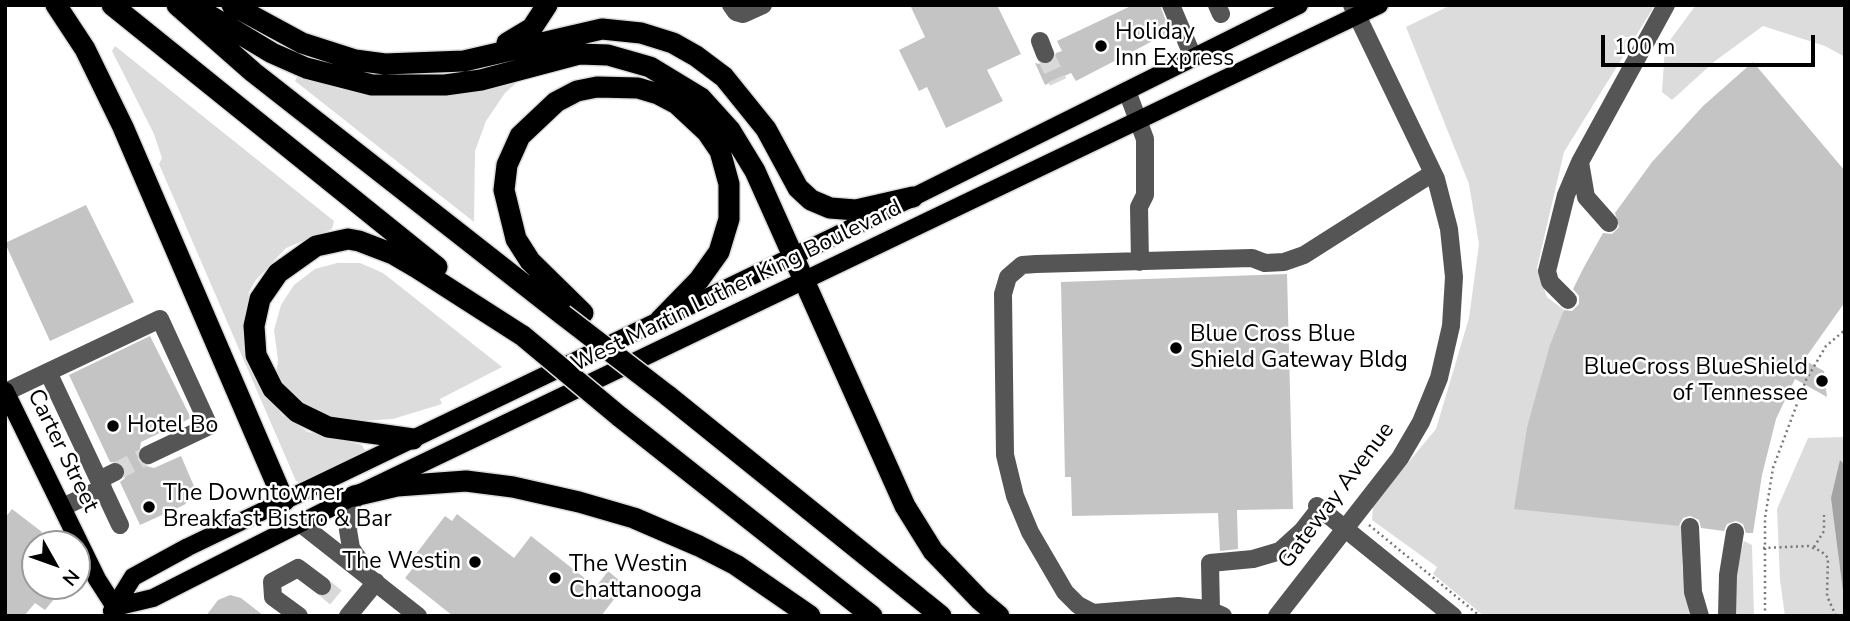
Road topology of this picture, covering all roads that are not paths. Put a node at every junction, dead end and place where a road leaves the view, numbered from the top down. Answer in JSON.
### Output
{"nodes":[{"id":1,"x":55,"y":5,"type":"edge"},
{"id":2,"x":112,"y":5,"type":"edge"},
{"id":3,"x":177,"y":5,"type":"edge"},
{"id":4,"x":192,"y":5,"type":"edge"},
{"id":5,"x":232,"y":5,"type":"edge"},
{"id":6,"x":547,"y":5,"type":"edge"},
{"id":7,"x":731,"y":5,"type":"edge"},
{"id":8,"x":763,"y":5,"type":"edge"},
{"id":9,"x":1171,"y":5,"type":"edge"},
{"id":10,"x":1298,"y":5,"type":"edge"},
{"id":11,"x":1379,"y":5,"type":"edge"},
{"id":12,"x":1666,"y":5,"type":"edge"},
{"id":13,"x":1354,"y":11,"type":"edge"},
{"id":14,"x":1193,"y":57,"type":"junction"},
{"id":15,"x":427,"y":65,"type":"junction"},
{"id":16,"x":1126,"y":91,"type":"junction"},
{"id":17,"x":1140,"y":120,"type":"junction"},
{"id":18,"x":1580,"y":162,"type":"junction"},
{"id":19,"x":1433,"y":173,"type":"junction"},
{"id":20,"x":913,"y":197,"type":"junction"},
{"id":21,"x":1609,"y":223,"type":"dead end"},
{"id":22,"x":793,"y":256,"type":"junction"},
{"id":23,"x":1145,"y":261,"type":"junction"},
{"id":24,"x":805,"y":282,"type":"junction"},
{"id":25,"x":1568,"y":300,"type":"dead end"},
{"id":26,"x":573,"y":314,"type":"junction"},
{"id":27,"x":660,"y":320,"type":"junction"},
{"id":28,"x":523,"y":336,"type":"junction"},
{"id":29,"x":48,"y":372,"type":"junction"},
{"id":30,"x":6,"y":391,"type":"edge"},
{"id":31,"x":11,"y":419,"type":"edge"},
{"id":32,"x":413,"y":439,"type":"junction"},
{"id":33,"x":148,"y":455,"type":"tunnel mouth"},
{"id":34,"x":106,"y":480,"type":"junction"},
{"id":35,"x":354,"y":496,"type":"junction"},
{"id":36,"x":284,"y":501,"type":"junction"},
{"id":37,"x":63,"y":507,"type":"junction"},
{"id":38,"x":1351,"y":521,"type":"junction"},
{"id":39,"x":301,"y":524,"type":"junction"},
{"id":40,"x":120,"y":525,"type":"dead end"},
{"id":41,"x":1690,"y":527,"type":"dead end"},
{"id":42,"x":1735,"y":532,"type":"dead end"},
{"id":43,"x":373,"y":580,"type":"junction"},
{"id":44,"x":323,"y":586,"type":"tunnel mouth"},
{"id":45,"x":347,"y":609,"type":"edge"},
{"id":46,"x":115,"y":613,"type":"edge"},
{"id":47,"x":1150,"y":613,"type":"edge"},
{"id":48,"x":1185,"y":613,"type":"edge"},
{"id":49,"x":1217,"y":613,"type":"edge"},
{"id":50,"x":299,"y":616,"type":"edge"},
{"id":51,"x":418,"y":616,"type":"edge"},
{"id":52,"x":810,"y":616,"type":"edge"},
{"id":53,"x":872,"y":616,"type":"edge"},
{"id":54,"x":942,"y":616,"type":"edge"},
{"id":55,"x":999,"y":616,"type":"edge"},
{"id":56,"x":1277,"y":616,"type":"edge"},
{"id":57,"x":1454,"y":616,"type":"edge"},
{"id":58,"x":1700,"y":616,"type":"edge"},
{"id":59,"x":1727,"y":616,"type":"edge"}],
"edges":[{"from":1,"to":36,"type":"highway"},
{"from":2,"to":28,"type":"highway"},
{"from":3,"to":26,"type":"highway"},
{"from":4,"to":22,"type":"highway"},
{"from":5,"to":15,"type":"highway"},
{"from":6,"to":15,"type":"highway"},
{"from":7,"to":8,"type":"street"},
{"from":9,"to":14,"type":"street"},
{"from":10,"to":14,"type":"main road","name":"West Martin Luther King Boulevard"},
{"from":11,"to":13,"type":"main road","name":"West Martin Luther King Boulevard"},
{"from":12,"to":18,"type":"street"},
{"from":13,"to":17,"type":"main road","name":"West Martin Luther King Boulevard"},
{"from":13,"to":19,"type":"street","name":"Gateway Avenue"},
{"from":14,"to":16,"type":"main road","name":"West Martin Luther King Boulevard"},
{"from":15,"to":20,"type":"highway"},
{"from":16,"to":17,"type":"street"},
{"from":16,"to":20,"type":"main road","name":"West Martin Luther King Boulevard"},
{"from":17,"to":23,"type":"street"},
{"from":17,"to":24,"type":"main road","name":"West Martin Luther King Boulevard"},
{"from":18,"to":21,"type":"street"},
{"from":18,"to":25,"type":"street"},
{"from":19,"to":23,"type":"street"},
{"from":19,"to":38,"type":"street","name":"Gateway Avenue"},
{"from":20,"to":22,"type":"main road","name":"West Martin Luther King Boulevard"},
{"from":22,"to":24,"type":"highway"},
{"from":22,"to":27,"type":"main road","name":"West Martin Luther King Boulevard"},
{"from":23,"to":47,"type":"street"},
{"from":24,"to":35,"type":"main road","name":"West Martin Luther King Boulevard"},
{"from":24,"to":55,"type":"highway"},
{"from":26,"to":27,"type":"highway"},
{"from":26,"to":54,"type":"highway","bridge":true},
{"from":27,"to":32,"type":"main road","name":"West Martin Luther King Boulevard"},
{"from":28,"to":32,"type":"highway"},
{"from":28,"to":53,"type":"highway","bridge":true},
{"from":29,"to":30,"type":"street"},
{"from":29,"to":33,"type":"street"},
{"from":29,"to":34,"type":"street"},
{"from":30,"to":31,"type":"main road","name":"Carter Street"},
{"from":31,"to":37,"type":"main road","name":"Carter Street"},
{"from":32,"to":36,"type":"main road","name":"West Martin Luther King Boulevard"},
{"from":34,"to":37,"type":"street"},
{"from":34,"to":40,"type":"street"},
{"from":35,"to":39,"type":"main road","name":"West Martin Luther King Boulevard"},
{"from":35,"to":43,"type":"street"},
{"from":35,"to":52,"type":"highway"},
{"from":36,"to":46,"type":"main road","name":"West Martin Luther King Boulevard"},
{"from":37,"to":46,"type":"main road","name":"Carter Street"},
{"from":38,"to":49,"type":"street"},
{"from":38,"to":56,"type":"street","name":"Gateway Avenue"},
{"from":38,"to":57,"type":"street"},
{"from":39,"to":43,"type":"street"},
{"from":39,"to":46,"type":"main road","name":"West Martin Luther King Boulevard"},
{"from":41,"to":58,"type":"street"},
{"from":42,"to":59,"type":"street"},
{"from":43,"to":45,"type":"street"},
{"from":43,"to":51,"type":"street"},
{"from":44,"to":50,"type":"street"},
{"from":47,"to":48,"type":"street"},
{"from":48,"to":49,"type":"street"}]}
